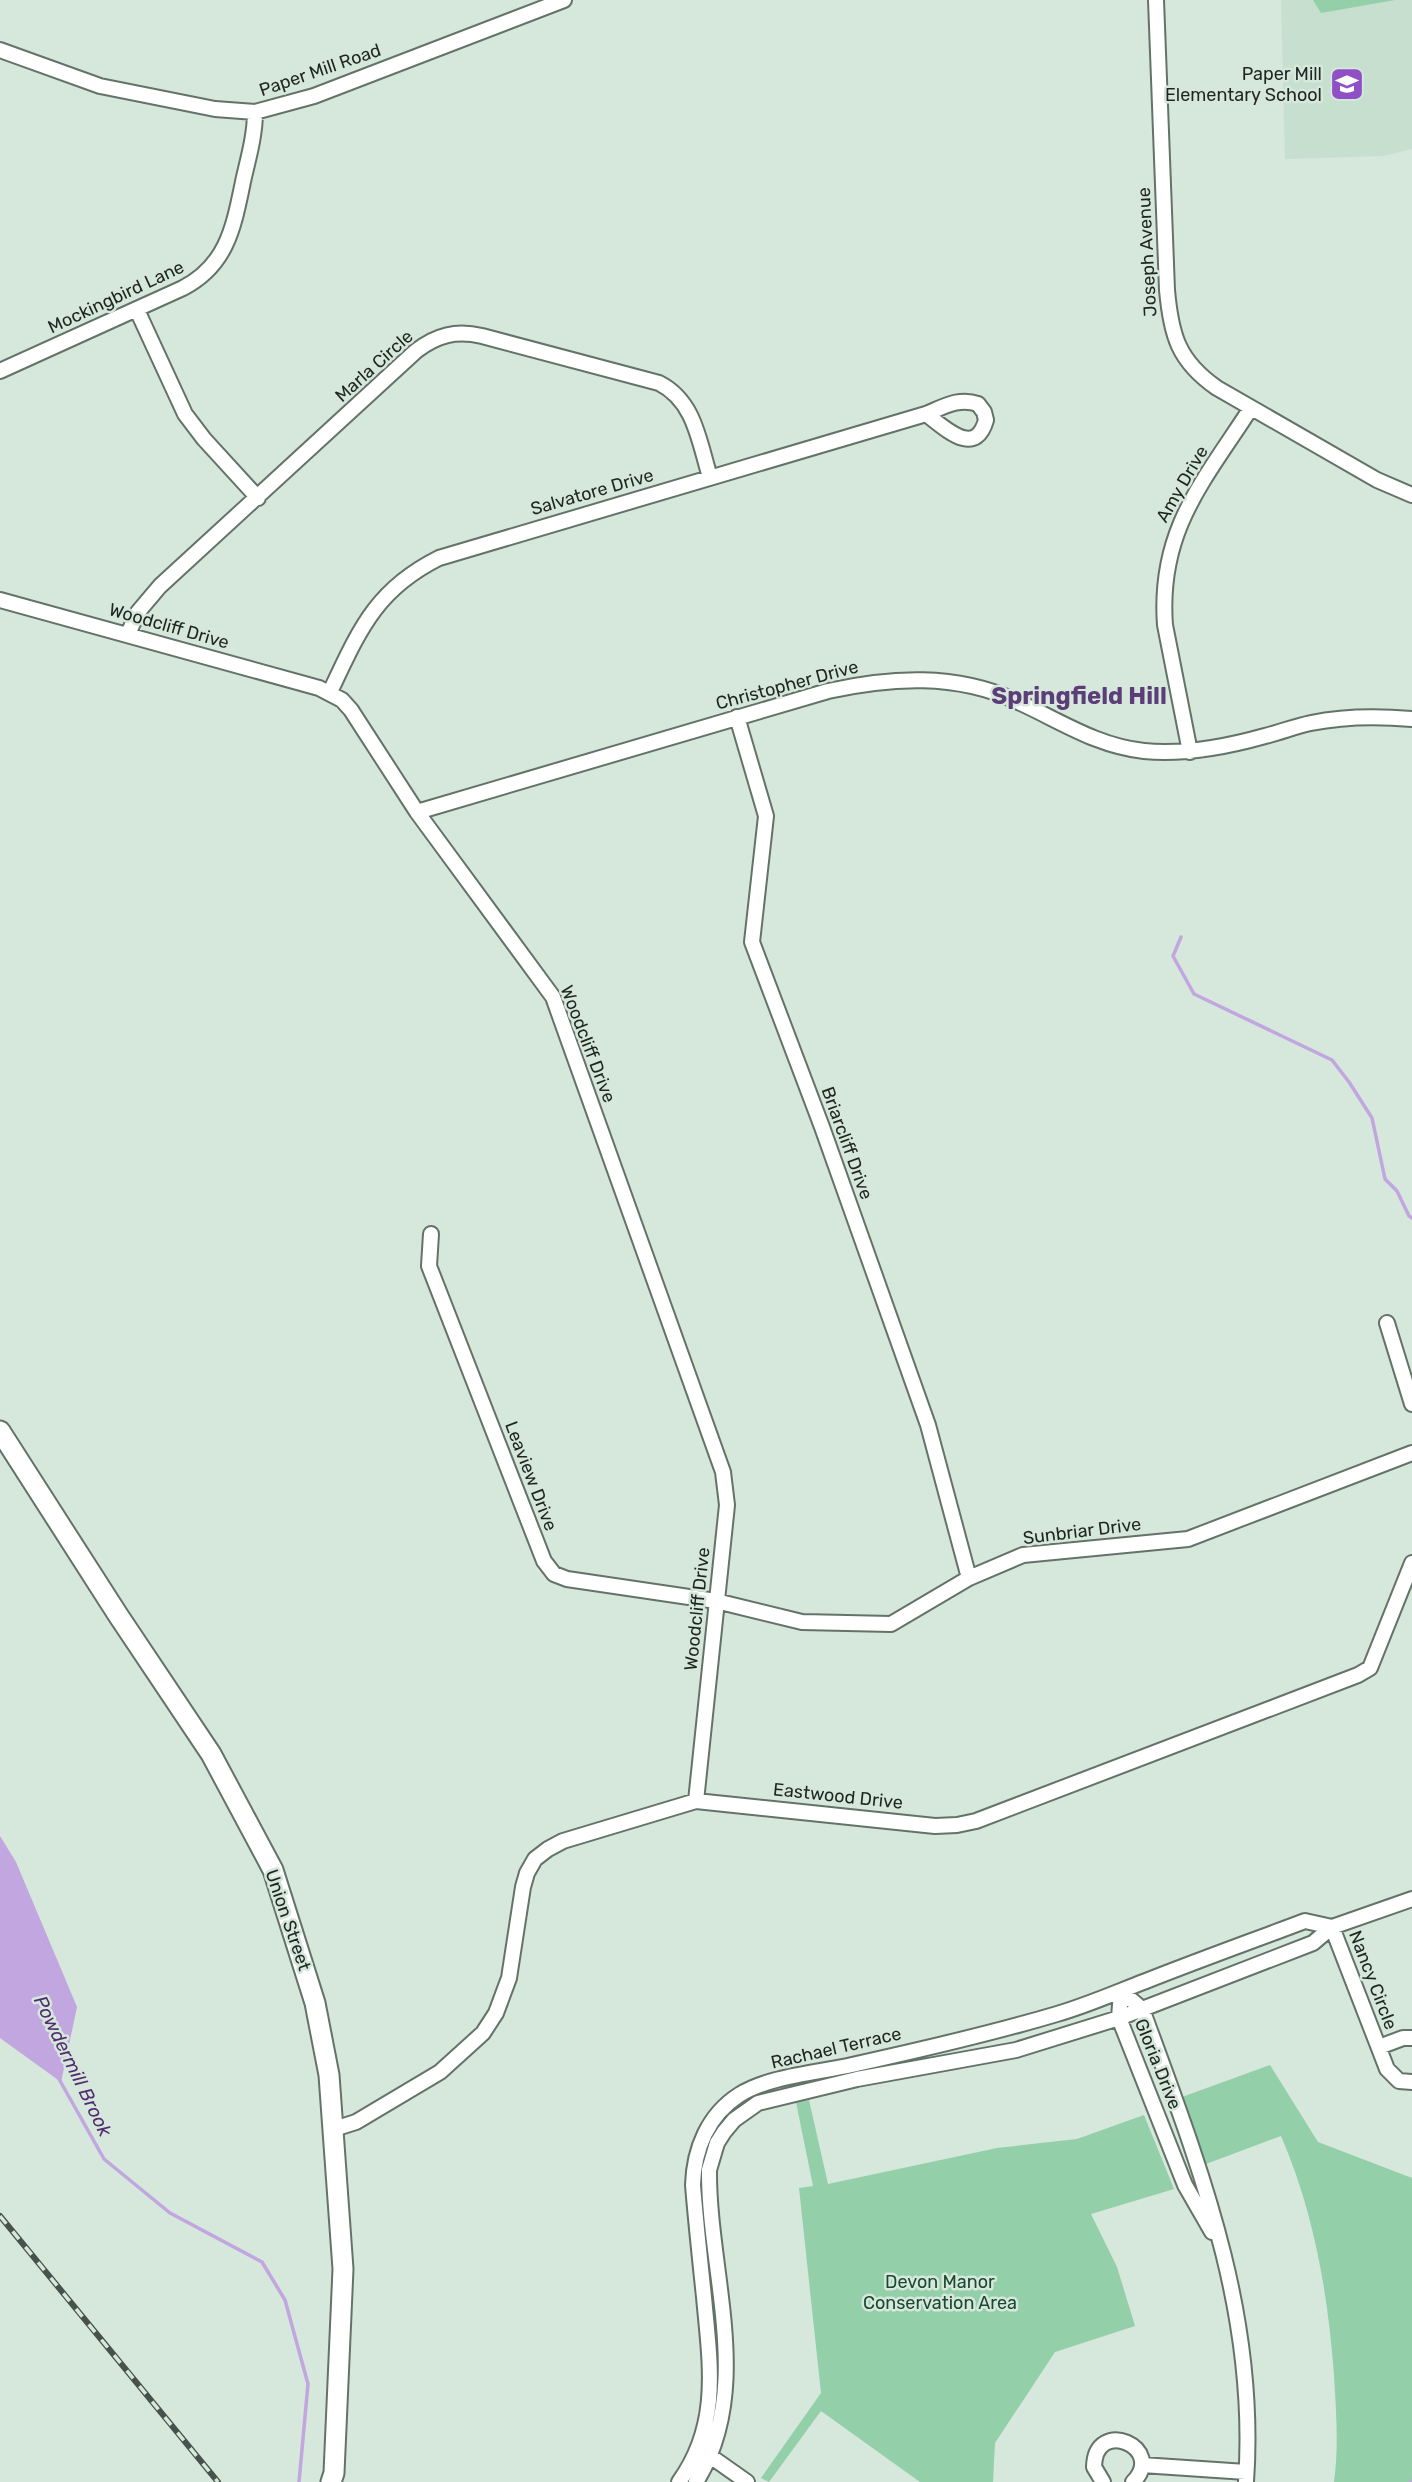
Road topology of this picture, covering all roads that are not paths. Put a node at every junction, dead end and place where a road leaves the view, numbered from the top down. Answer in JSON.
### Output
{"nodes":[{"id":1,"x":564,"y":0,"type":"edge"},
{"id":2,"x":1156,"y":0,"type":"edge"},
{"id":3,"x":0,"y":50,"type":"edge"},
{"id":4,"x":255,"y":112,"type":"junction"},
{"id":5,"x":137,"y":310,"type":"junction"},
{"id":6,"x":0,"y":371,"type":"edge"},
{"id":7,"x":1251,"y":408,"type":"junction"},
{"id":8,"x":926,"y":414,"type":"dead end"},
{"id":9,"x":710,"y":477,"type":"junction"},
{"id":10,"x":1412,"y":495,"type":"edge"},
{"id":11,"x":258,"y":498,"type":"junction"},
{"id":12,"x":0,"y":600,"type":"edge"},
{"id":13,"x":128,"y":635,"type":"junction"},
{"id":14,"x":330,"y":692,"type":"junction"},
{"id":15,"x":737,"y":717,"type":"junction"},
{"id":16,"x":1412,"y":719,"type":"edge"},
{"id":17,"x":1190,"y":752,"type":"junction"},
{"id":18,"x":418,"y":812,"type":"junction"},
{"id":19,"x":431,"y":1234,"type":"dead end"},
{"id":20,"x":1387,"y":1323,"type":"dead end"},
{"id":21,"x":1412,"y":1404,"type":"edge"},
{"id":22,"x":0,"y":1431,"type":"edge"},
{"id":23,"x":1412,"y":1453,"type":"edge"},
{"id":24,"x":1412,"y":1563,"type":"edge"},
{"id":25,"x":969,"y":1578,"type":"junction"},
{"id":26,"x":716,"y":1601,"type":"junction"},
{"id":27,"x":696,"y":1801,"type":"junction"},
{"id":28,"x":1412,"y":1899,"type":"edge"},
{"id":29,"x":1332,"y":1927,"type":"junction"},
{"id":30,"x":1121,"y":1991,"type":"junction"},
{"id":31,"x":1142,"y":2009,"type":"junction"},
{"id":32,"x":1119,"y":2018,"type":"junction"},
{"id":33,"x":1412,"y":2038,"type":"edge"},
{"id":34,"x":1379,"y":2047,"type":"junction"},
{"id":35,"x":1412,"y":2082,"type":"edge"},
{"id":36,"x":334,"y":2129,"type":"junction"},
{"id":37,"x":1223,"y":2252,"type":"junction"},
{"id":38,"x":705,"y":2452,"type":"junction"},
{"id":39,"x":1142,"y":2465,"type":"junction"},
{"id":40,"x":1246,"y":2477,"type":"edge"},
{"id":41,"x":331,"y":2482,"type":"edge"},
{"id":42,"x":679,"y":2482,"type":"edge"},
{"id":43,"x":696,"y":2482,"type":"edge"},
{"id":44,"x":747,"y":2482,"type":"edge"},
{"id":45,"x":1103,"y":2482,"type":"edge"},
{"id":46,"x":1133,"y":2482,"type":"edge"}],
"edges":[{"from":1,"to":4,"type":"street","name":"Paper Mill Road"},
{"from":2,"to":7,"type":"street","name":"Joseph Avenue"},
{"from":3,"to":4,"type":"street","name":"Paper Mill Road"},
{"from":4,"to":5,"type":"street","name":"Mockingbird Lane"},
{"from":5,"to":6,"type":"street","name":"Mockingbird Lane"},
{"from":5,"to":11,"type":"street"},
{"from":7,"to":10,"type":"street","name":"Joseph Avenue"},
{"from":7,"to":17,"type":"street","name":"Amy Drive"},
{"from":8,"to":9,"type":"street","name":"Salvatore Drive"},
{"from":9,"to":11,"type":"street","name":"Marla Circle"},
{"from":9,"to":14,"type":"street","name":"Salvatore Drive"},
{"from":11,"to":13,"type":"street","name":"Marla Circle"},
{"from":12,"to":13,"type":"street","name":"Woodcliff Drive"},
{"from":13,"to":14,"type":"street","name":"Woodcliff Drive"},
{"from":14,"to":18,"type":"street","name":"Woodcliff Drive"},
{"from":15,"to":17,"type":"street","name":"Christopher Drive"},
{"from":15,"to":18,"type":"street","name":"Christopher Drive"},
{"from":15,"to":25,"type":"street","name":"Briarcliff Drive"},
{"from":16,"to":17,"type":"street","name":"Christopher Drive"},
{"from":18,"to":26,"type":"street","name":"Woodcliff Drive"},
{"from":19,"to":26,"type":"street","name":"Leaview Drive"},
{"from":20,"to":21,"type":"street"},
{"from":22,"to":36,"type":"main road","name":"Union Street"},
{"from":23,"to":25,"type":"street","name":"Sunbriar Drive"},
{"from":24,"to":27,"type":"street","name":"Eastwood Drive"},
{"from":25,"to":26,"type":"street","name":"Sunbriar Drive"},
{"from":26,"to":27,"type":"street","name":"Woodcliff Drive"},
{"from":27,"to":36,"type":"street","name":"Eastwood Drive"},
{"from":28,"to":29,"type":"street","name":"Rachael Terrace"},
{"from":29,"to":30,"type":"street","name":"Rachael Terrace"},
{"from":29,"to":31,"type":"street","name":"Rachael Terrace"},
{"from":29,"to":34,"type":"street","name":"Nancy Circle"},
{"from":30,"to":31,"type":"street","name":"Gloria Drive"},
{"from":30,"to":32,"type":"street","name":"Gloria Drive"},
{"from":30,"to":38,"type":"street","name":"Rachael Terrace"},
{"from":31,"to":32,"type":"street","name":"Rachael Terrace"},
{"from":31,"to":37,"type":"street","name":"Gloria Drive"},
{"from":32,"to":37,"type":"street","name":"Gloria Drive"},
{"from":32,"to":38,"type":"street","name":"Rachael Terrace"},
{"from":33,"to":34,"type":"street","name":"Nancy Circle"},
{"from":34,"to":35,"type":"street","name":"Nancy Circle"},
{"from":36,"to":41,"type":"main road","name":"Union Street"},
{"from":37,"to":40,"type":"street","name":"Gloria Drive"},
{"from":38,"to":42,"type":"street","name":"Rachael Terrace"},
{"from":38,"to":43,"type":"street","name":"Rachael Terrace"},
{"from":38,"to":44,"type":"street"},
{"from":39,"to":40,"type":"street"},
{"from":39,"to":45,"type":"street"},
{"from":39,"to":46,"type":"street"}]}
